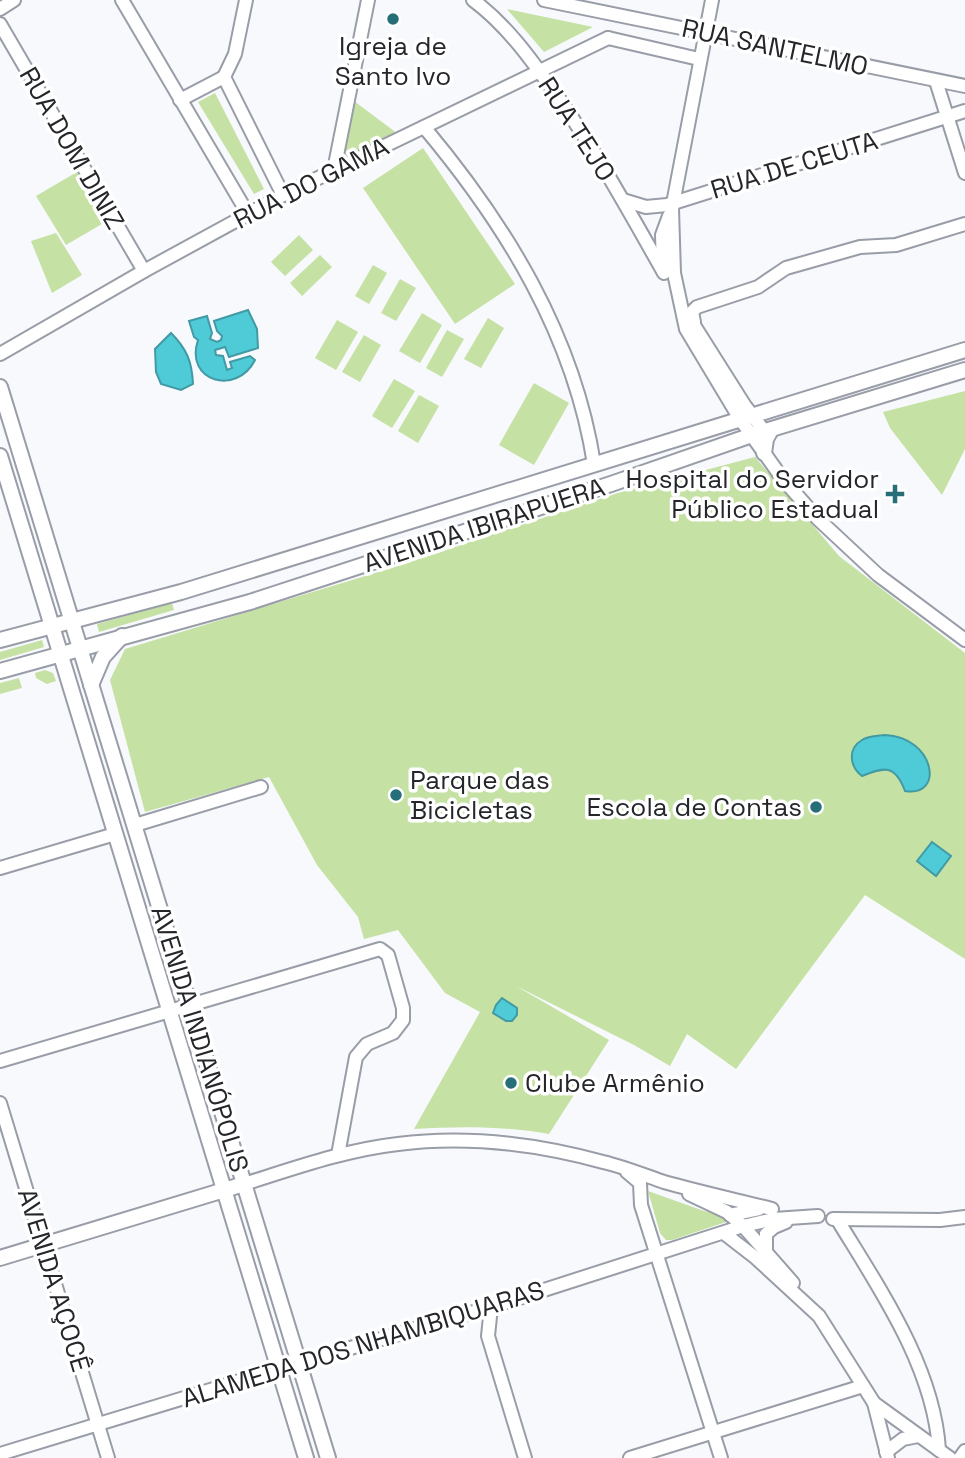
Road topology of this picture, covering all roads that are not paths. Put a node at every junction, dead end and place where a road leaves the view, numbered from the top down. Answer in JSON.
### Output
{"nodes":[{"id":1,"x":15,"y":0,"type":"edge"},
{"id":2,"x":122,"y":0,"type":"edge"},
{"id":3,"x":246,"y":0,"type":"edge"},
{"id":4,"x":368,"y":0,"type":"edge"},
{"id":5,"x":472,"y":0,"type":"edge"},
{"id":6,"x":544,"y":0,"type":"edge"},
{"id":7,"x":712,"y":0,"type":"edge"},
{"id":8,"x":0,"y":9,"type":"edge"},
{"id":9,"x":613,"y":14,"type":"junction"},
{"id":10,"x":0,"y":24,"type":"edge"},
{"id":11,"x":705,"y":32,"type":"junction"},
{"id":12,"x":608,"y":38,"type":"junction"},
{"id":13,"x":699,"y":59,"type":"junction"},
{"id":14,"x":540,"y":71,"type":"junction"},
{"id":15,"x":224,"y":77,"type":"junction"},
{"id":16,"x":936,"y":81,"type":"junction"},
{"id":17,"x":965,"y":86,"type":"edge"},
{"id":18,"x":180,"y":100,"type":"junction"},
{"id":19,"x":965,"y":111,"type":"edge"},
{"id":20,"x":948,"y":117,"type":"junction"},
{"id":21,"x":424,"y":127,"type":"junction"},
{"id":22,"x":334,"y":170,"type":"junction"},
{"id":23,"x":965,"y":173,"type":"edge"},
{"id":24,"x":284,"y":195,"type":"junction"},
{"id":25,"x":623,"y":200,"type":"junction"},
{"id":26,"x":672,"y":206,"type":"junction"},
{"id":27,"x":248,"y":214,"type":"junction"},
{"id":28,"x":965,"y":224,"type":"edge"},
{"id":29,"x":144,"y":271,"type":"junction"},
{"id":30,"x":669,"y":273,"type":"junction"},
{"id":31,"x":697,"y":307,"type":"junction"},
{"id":32,"x":683,"y":312,"type":"junction"},
{"id":33,"x":694,"y":322,"type":"junction"},
{"id":34,"x":965,"y":350,"type":"edge"},
{"id":35,"x":0,"y":354,"type":"edge"},
{"id":36,"x":965,"y":370,"type":"edge"},
{"id":37,"x":0,"y":387,"type":"edge"},
{"id":38,"x":746,"y":417,"type":"junction"},
{"id":39,"x":0,"y":421,"type":"edge"},
{"id":40,"x":763,"y":432,"type":"junction"},
{"id":41,"x":19,"y":450,"type":"junction"},
{"id":42,"x":764,"y":453,"type":"joint"},
{"id":43,"x":0,"y":456,"type":"edge"},
{"id":44,"x":594,"y":464,"type":"junction"},
{"id":45,"x":72,"y":621,"type":"junction"},
{"id":46,"x":51,"y":626,"type":"junction"},
{"id":47,"x":122,"y":636,"type":"junction"},
{"id":48,"x":0,"y":640,"type":"edge"},
{"id":49,"x":965,"y":640,"type":"edge"},
{"id":50,"x":80,"y":649,"type":"junction"},
{"id":51,"x":60,"y":654,"type":"junction"},
{"id":52,"x":0,"y":671,"type":"edge"},
{"id":53,"x":91,"y":685,"type":"junction"},
{"id":54,"x":261,"y":788,"type":"dead end"},
{"id":55,"x":135,"y":825,"type":"junction"},
{"id":56,"x":115,"y":834,"type":"junction"},
{"id":57,"x":0,"y":868,"type":"edge"},
{"id":58,"x":190,"y":1004,"type":"junction"},
{"id":59,"x":169,"y":1010,"type":"junction"},
{"id":60,"x":0,"y":1061,"type":"edge"},
{"id":61,"x":0,"y":1103,"type":"edge"},
{"id":62,"x":338,"y":1155,"type":"junction"},
{"id":63,"x":621,"y":1167,"type":"junction"},
{"id":64,"x":660,"y":1180,"type":"junction"},
{"id":65,"x":640,"y":1183,"type":"junction"},
{"id":66,"x":244,"y":1184,"type":"junction"},
{"id":67,"x":224,"y":1190,"type":"junction"},
{"id":68,"x":772,"y":1209,"type":"junction"},
{"id":69,"x":730,"y":1215,"type":"junction"},
{"id":70,"x":818,"y":1216,"type":"junction"},
{"id":71,"x":799,"y":1217,"type":"junction"},
{"id":72,"x":965,"y":1217,"type":"edge"},
{"id":73,"x":837,"y":1219,"type":"junction"},
{"id":74,"x":743,"y":1226,"type":"junction"},
{"id":75,"x":725,"y":1234,"type":"junction"},
{"id":76,"x":43,"y":1245,"type":"junction"},
{"id":77,"x":766,"y":1252,"type":"junction"},
{"id":78,"x":656,"y":1255,"type":"junction"},
{"id":79,"x":0,"y":1258,"type":"edge"},
{"id":80,"x":798,"y":1296,"type":"junction"},
{"id":81,"x":491,"y":1307,"type":"junction"},
{"id":82,"x":299,"y":1363,"type":"junction"},
{"id":83,"x":278,"y":1369,"type":"junction"},
{"id":84,"x":863,"y":1387,"type":"junction"},
{"id":85,"x":874,"y":1403,"type":"junction"},
{"id":86,"x":97,"y":1424,"type":"junction"},
{"id":87,"x":713,"y":1433,"type":"junction"},
{"id":88,"x":918,"y":1436,"type":"junction"},
{"id":89,"x":939,"y":1450,"type":"junction"},
{"id":90,"x":965,"y":1451,"type":"edge"},
{"id":91,"x":0,"y":1454,"type":"edge"},
{"id":92,"x":887,"y":1455,"type":"edge"},
{"id":93,"x":108,"y":1458,"type":"edge"},
{"id":94,"x":306,"y":1458,"type":"edge"},
{"id":95,"x":328,"y":1458,"type":"edge"},
{"id":96,"x":524,"y":1458,"type":"edge"},
{"id":97,"x":630,"y":1458,"type":"edge"},
{"id":98,"x":721,"y":1458,"type":"edge"},
{"id":99,"x":950,"y":1458,"type":"edge"},
{"id":100,"x":960,"y":1458,"type":"edge"}],
"edges":[{"from":1,"to":8,"type":"street"},
{"from":2,"to":18,"type":"street"},
{"from":3,"to":15,"type":"street"},
{"from":4,"to":22,"type":"street"},
{"from":5,"to":14,"type":"street","name":"RUA TEJO"},
{"from":6,"to":9,"type":"street","name":"RUA SANTELMO"},
{"from":7,"to":11,"type":"street"},
{"from":9,"to":11,"type":"street","name":"RUA SANTELMO"},
{"from":9,"to":12,"type":"street"},
{"from":10,"to":29,"type":"street","name":"RUA DOM DINIZ"},
{"from":11,"to":13,"type":"street"},
{"from":11,"to":16,"type":"street","name":"RUA SANTELMO"},
{"from":12,"to":13,"type":"street"},
{"from":12,"to":14,"type":"street","name":"RUA DO GAMA"},
{"from":13,"to":26,"type":"street"},
{"from":14,"to":21,"type":"street","name":"RUA DO GAMA"},
{"from":14,"to":25,"type":"street","name":"RUA TEJO"},
{"from":15,"to":18,"type":"street"},
{"from":15,"to":24,"type":"street"},
{"from":16,"to":17,"type":"street","name":"RUA SANTELMO"},
{"from":16,"to":20,"type":"street"},
{"from":18,"to":27,"type":"street"},
{"from":19,"to":20,"type":"street","name":"RUA DE CEUTA"},
{"from":20,"to":23,"type":"street"},
{"from":20,"to":26,"type":"street","name":"RUA DE CEUTA"},
{"from":21,"to":22,"type":"street","name":"RUA DO GAMA"},
{"from":21,"to":44,"type":"street"},
{"from":22,"to":24,"type":"street","name":"RUA DO GAMA"},
{"from":24,"to":27,"type":"street","name":"RUA DO GAMA"},
{"from":25,"to":26,"type":"street","name":"RUA DE CEUTA"},
{"from":25,"to":30,"type":"street","name":"RUA TEJO"},
{"from":26,"to":30,"type":"street"},
{"from":27,"to":29,"type":"street","name":"RUA DO GAMA"},
{"from":28,"to":31,"type":"street"},
{"from":29,"to":35,"type":"street","name":"RUA DO GAMA"},
{"from":30,"to":31,"type":"street"},
{"from":30,"to":32,"type":"street"},
{"from":31,"to":33,"type":"street"},
{"from":32,"to":33,"type":"street"},
{"from":32,"to":38,"type":"street"},
{"from":33,"to":38,"type":"street"},
{"from":34,"to":38,"type":"main road","name":"AVENIDA IBIRAPUERA"},
{"from":36,"to":40,"type":"main road","name":"AVENIDA IBIRAPUERA"},
{"from":37,"to":41,"type":"main road","name":"AVENIDA INDIANÓPOLIS"},
{"from":38,"to":40,"type":"street"},
{"from":38,"to":44,"type":"main road","name":"AVENIDA IBIRAPUERA"},
{"from":39,"to":41,"type":"main road"},
{"from":40,"to":42,"type":"main road"},
{"from":40,"to":47,"type":"main road","name":"AVENIDA IBIRAPUERA"},
{"from":41,"to":45,"type":"main road","name":"AVENIDA INDIANÓPOLIS"},
{"from":42,"to":49,"type":"street"},
{"from":43,"to":46,"type":"main road","name":"AVENIDA INDIANÓPOLIS"},
{"from":44,"to":45,"type":"main road","name":"AVENIDA IBIRAPUERA"},
{"from":45,"to":46,"type":"main road","name":"AVENIDA IBIRAPUERA"},
{"from":45,"to":50,"type":"main road","name":"AVENIDA INDIANÓPOLIS"},
{"from":46,"to":48,"type":"main road","name":"AVENIDA IBIRAPUERA"},
{"from":46,"to":51,"type":"main road","name":"AVENIDA INDIANÓPOLIS"},
{"from":47,"to":50,"type":"main road","name":"AVENIDA IBIRAPUERA"},
{"from":47,"to":53,"type":"main road"},
{"from":50,"to":51,"type":"main road","name":"AVENIDA IBIRAPUERA"},
{"from":50,"to":53,"type":"main road","name":"AVENIDA INDIANÓPOLIS"},
{"from":51,"to":52,"type":"main road","name":"AVENIDA IBIRAPUERA"},
{"from":51,"to":56,"type":"main road","name":"AVENIDA INDIANÓPOLIS"},
{"from":53,"to":55,"type":"main road","name":"AVENIDA INDIANÓPOLIS"},
{"from":54,"to":55,"type":"street"},
{"from":55,"to":58,"type":"main road","name":"AVENIDA INDIANÓPOLIS"},
{"from":56,"to":57,"type":"street"},
{"from":56,"to":59,"type":"main road","name":"AVENIDA INDIANÓPOLIS"},
{"from":58,"to":59,"type":"street"},
{"from":58,"to":62,"type":"street"},
{"from":58,"to":66,"type":"main road","name":"AVENIDA INDIANÓPOLIS"},
{"from":59,"to":60,"type":"street"},
{"from":59,"to":67,"type":"main road","name":"AVENIDA INDIANÓPOLIS"},
{"from":61,"to":76,"type":"street","name":"AVENIDA AÇOCÊ"},
{"from":62,"to":63,"type":"street"},
{"from":62,"to":66,"type":"street"},
{"from":63,"to":64,"type":"street"},
{"from":63,"to":65,"type":"street"},
{"from":64,"to":65,"type":"street"},
{"from":64,"to":68,"type":"street"},
{"from":64,"to":69,"type":"street"},
{"from":65,"to":78,"type":"street"},
{"from":66,"to":67,"type":"main road"},
{"from":66,"to":82,"type":"main road","name":"AVENIDA INDIANÓPOLIS"},
{"from":67,"to":76,"type":"main road"},
{"from":67,"to":83,"type":"main road","name":"AVENIDA INDIANÓPOLIS"},
{"from":68,"to":69,"type":"street"},
{"from":68,"to":70,"type":"street"},
{"from":69,"to":74,"type":"street"},
{"from":70,"to":71,"type":"street","name":"ALAMEDA DOS NHAMBIQUARAS"},
{"from":70,"to":73,"type":"street"},
{"from":71,"to":74,"type":"street","name":"ALAMEDA DOS NHAMBIQUARAS"},
{"from":71,"to":77,"type":"street"},
{"from":72,"to":73,"type":"street"},
{"from":73,"to":89,"type":"street"},
{"from":74,"to":75,"type":"street","name":"ALAMEDA DOS NHAMBIQUARAS"},
{"from":74,"to":77,"type":"street"},
{"from":75,"to":78,"type":"street","name":"ALAMEDA DOS NHAMBIQUARAS"},
{"from":75,"to":80,"type":"street"},
{"from":76,"to":79,"type":"main road"},
{"from":76,"to":86,"type":"street","name":"AVENIDA AÇOCÊ"},
{"from":77,"to":80,"type":"street"},
{"from":78,"to":81,"type":"street","name":"ALAMEDA DOS NHAMBIQUARAS"},
{"from":78,"to":87,"type":"street"},
{"from":80,"to":84,"type":"street"},
{"from":81,"to":82,"type":"street","name":"ALAMEDA DOS NHAMBIQUARAS"},
{"from":81,"to":96,"type":"street"},
{"from":82,"to":83,"type":"street","name":"ALAMEDA DOS NHAMBIQUARAS"},
{"from":82,"to":95,"type":"main road","name":"AVENIDA INDIANÓPOLIS"},
{"from":83,"to":86,"type":"street","name":"ALAMEDA DOS NHAMBIQUARAS"},
{"from":83,"to":94,"type":"main road","name":"AVENIDA INDIANÓPOLIS"},
{"from":84,"to":85,"type":"street"},
{"from":84,"to":87,"type":"street"},
{"from":85,"to":88,"type":"street"},
{"from":85,"to":92,"type":"street"},
{"from":86,"to":91,"type":"street","name":"ALAMEDA DOS NHAMBIQUARAS"},
{"from":86,"to":93,"type":"street","name":"AVENIDA AÇOCÊ"},
{"from":87,"to":97,"type":"street"},
{"from":87,"to":98,"type":"street"},
{"from":88,"to":89,"type":"street"},
{"from":88,"to":92,"type":"street"},
{"from":89,"to":99,"type":"street"},
{"from":90,"to":100,"type":"street"}]}
